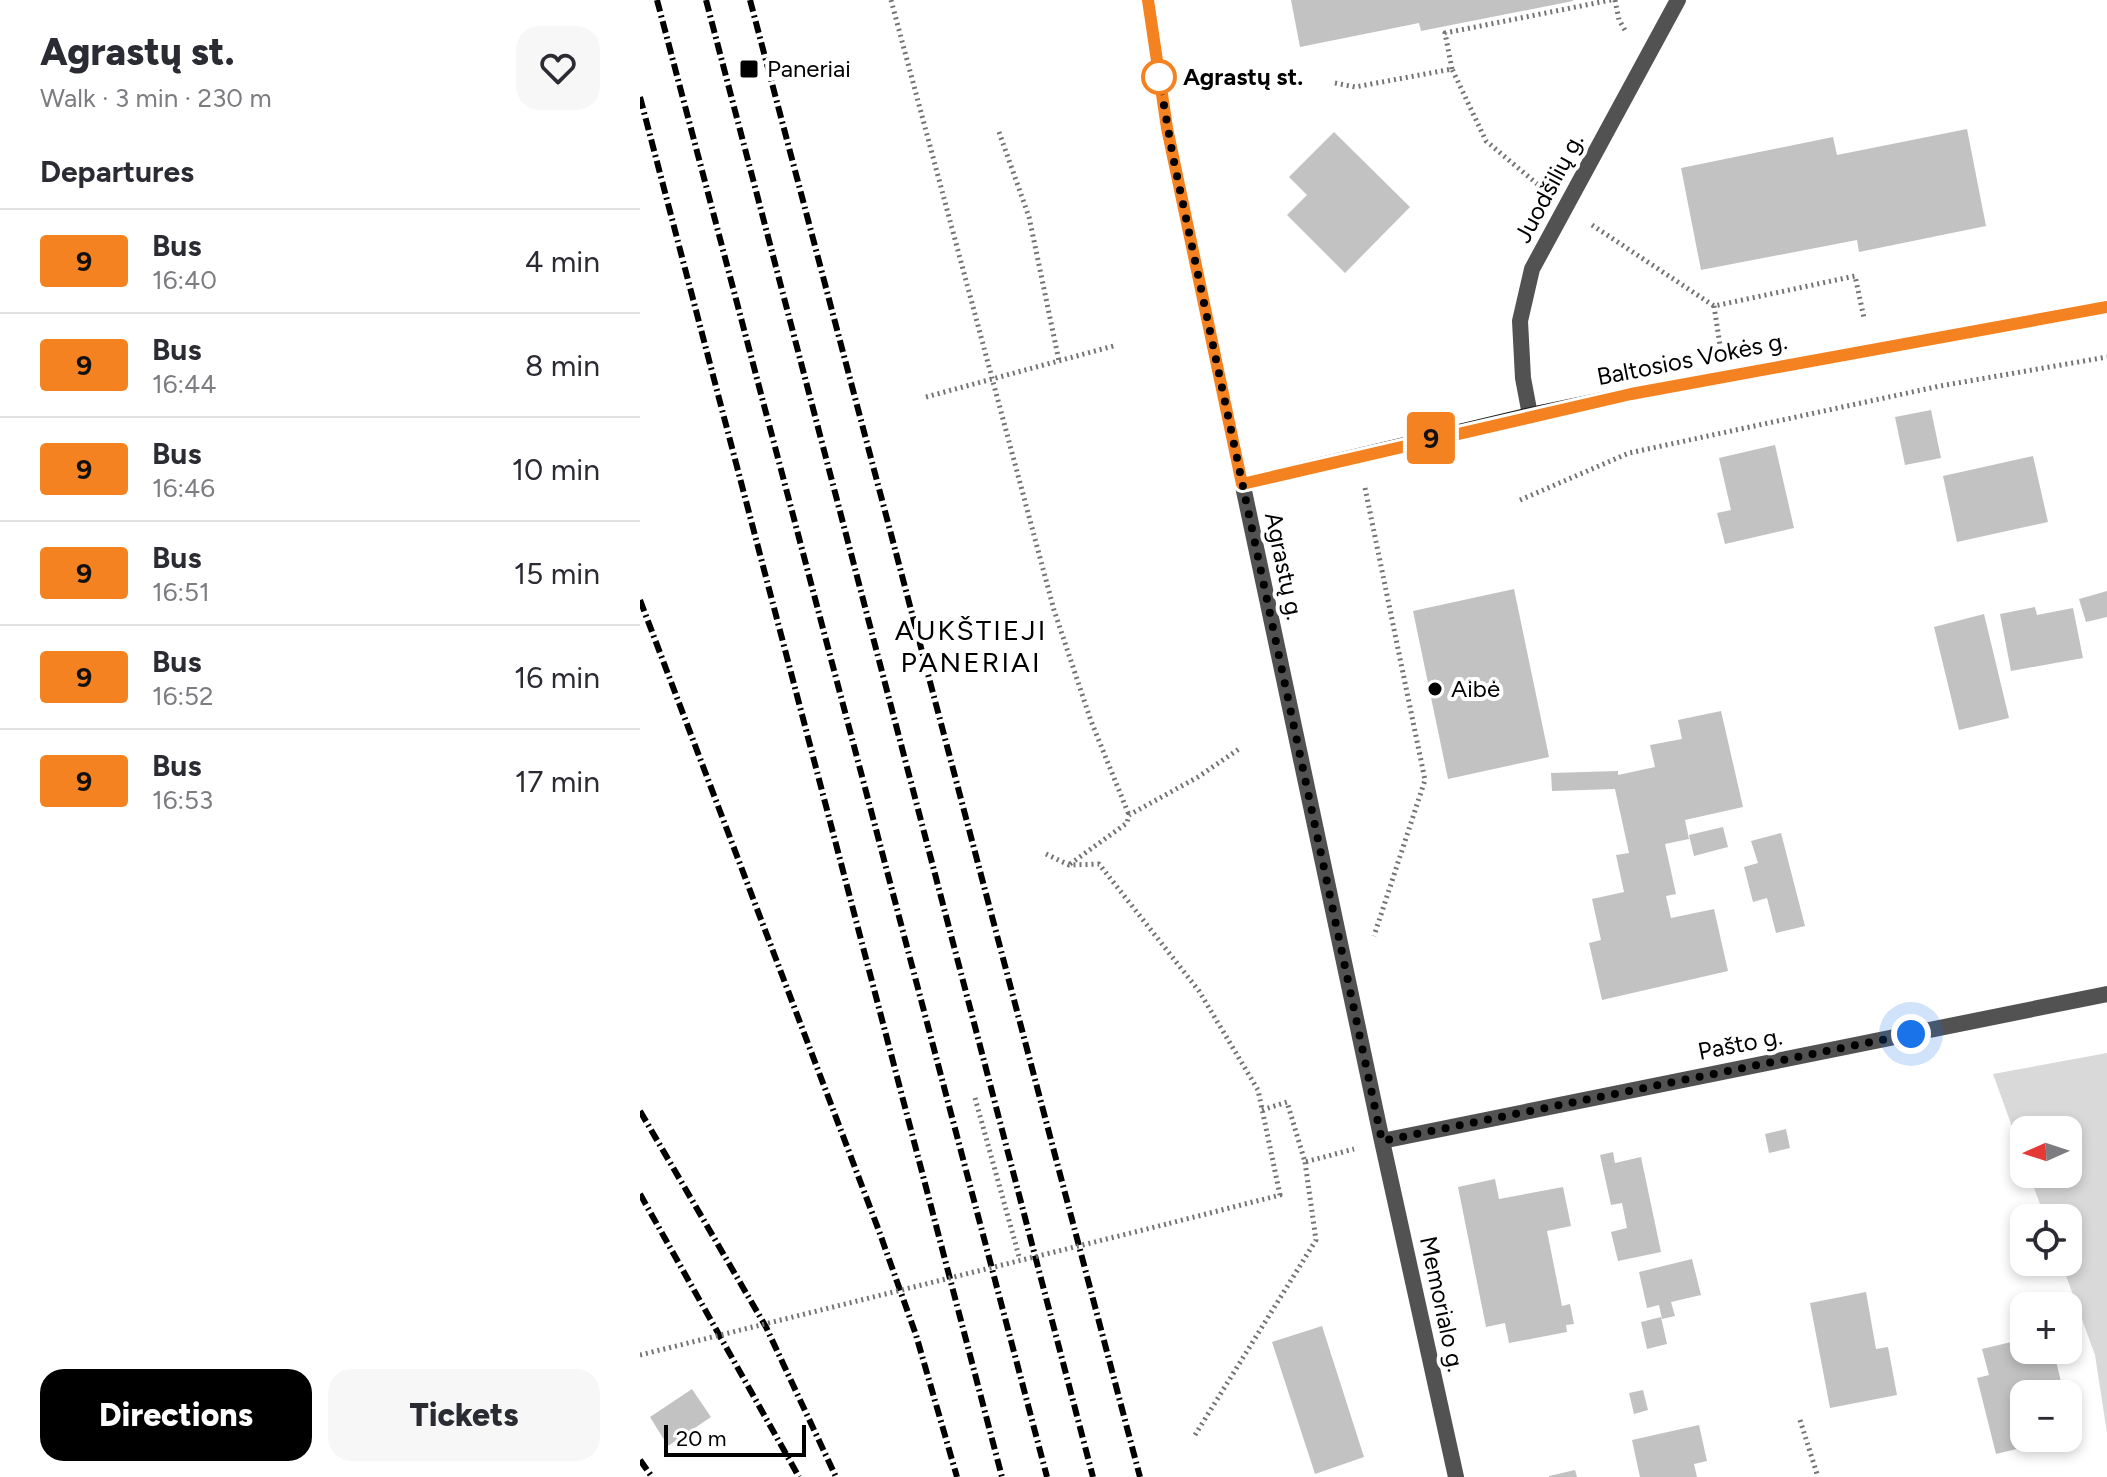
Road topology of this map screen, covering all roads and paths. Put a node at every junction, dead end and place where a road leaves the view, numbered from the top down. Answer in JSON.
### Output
{"nodes":[{"id":1,"x":891,"y":0,"type":"edge"},
{"id":2,"x":1148,"y":0,"type":"edge"},
{"id":3,"x":1611,"y":0,"type":"edge"},
{"id":4,"x":1678,"y":0,"type":"edge"},
{"id":5,"x":1452,"y":69,"type":"junction"},
{"id":6,"x":1335,"y":83,"type":"dead end"},
{"id":7,"x":999,"y":132,"type":"dead end"},
{"id":8,"x":1566,"y":207,"type":"junction"},
{"id":9,"x":2107,"y":307,"type":"edge"},
{"id":10,"x":1117,"y":345,"type":"dead end"},
{"id":11,"x":1871,"y":350,"type":"junction"},
{"id":12,"x":2107,"y":357,"type":"edge"},
{"id":13,"x":1059,"y":361,"type":"junction"},
{"id":14,"x":993,"y":379,"type":"junction"},
{"id":15,"x":926,"y":397,"type":"dead end"},
{"id":16,"x":1530,"y":415,"type":"junction"},
{"id":17,"x":1358,"y":456,"type":"junction"},
{"id":18,"x":1242,"y":484,"type":"junction"},
{"id":19,"x":1520,"y":500,"type":"dead end"},
{"id":20,"x":1239,"y":749,"type":"dead end"},
{"id":21,"x":1129,"y":815,"type":"junction"},
{"id":22,"x":1046,"y":854,"type":"dead end"},
{"id":23,"x":1069,"y":865,"type":"junction"},
{"id":24,"x":1372,"y":940,"type":"dead end"},
{"id":25,"x":2107,"y":994,"type":"edge"},
{"id":26,"x":975,"y":1098,"type":"dead end"},
{"id":27,"x":1262,"y":1110,"type":"junction"},
{"id":28,"x":1382,"y":1141,"type":"junction"},
{"id":29,"x":1305,"y":1162,"type":"junction"},
{"id":30,"x":1020,"y":1260,"type":"junction"},
{"id":31,"x":640,"y":1355,"type":"edge"},
{"id":32,"x":1800,"y":1420,"type":"dead end"},
{"id":33,"x":1195,"y":1435,"type":"dead end"},
{"id":34,"x":1456,"y":1477,"type":"edge"},
{"id":35,"x":1818,"y":1477,"type":"edge"}],
"edges":[{"from":1,"to":14,"type":"path"},
{"from":2,"to":18,"type":"street","name":"Agrastų g."},
{"from":3,"to":5,"type":"path"},
{"from":4,"to":8,"type":"street","name":"Juodšilių g."},
{"from":5,"to":6,"type":"path"},
{"from":5,"to":8,"type":"path"},
{"from":7,"to":13,"type":"path"},
{"from":8,"to":11,"type":"path"},
{"from":8,"to":16,"type":"street","name":"Juodšilių g."},
{"from":9,"to":11,"type":"main road","name":"Baltosios Vokės g."},
{"from":10,"to":13,"type":"path"},
{"from":11,"to":16,"type":"main road","name":"Baltosios Vokės g."},
{"from":12,"to":19,"type":"path"},
{"from":13,"to":14,"type":"path"},
{"from":14,"to":15,"type":"path"},
{"from":14,"to":21,"type":"path"},
{"from":16,"to":17,"type":"main road","name":"Baltosios Vokės g."},
{"from":17,"to":18,"type":"main road","name":"Baltosios Vokės g."},
{"from":17,"to":24,"type":"path"},
{"from":18,"to":28,"type":"street","name":"Agrastų g."},
{"from":20,"to":21,"type":"path"},
{"from":21,"to":23,"type":"path"},
{"from":22,"to":23,"type":"path"},
{"from":23,"to":27,"type":"path"},
{"from":25,"to":28,"type":"street","name":"Pašto g."},
{"from":26,"to":30,"type":"path"},
{"from":27,"to":29,"type":"path"},
{"from":27,"to":30,"type":"path","bridge":true},
{"from":28,"to":29,"type":"path"},
{"from":28,"to":34,"type":"street","name":"Memorialo g."},
{"from":29,"to":33,"type":"path"},
{"from":30,"to":31,"type":"path","bridge":true},
{"from":32,"to":35,"type":"path"}]}
